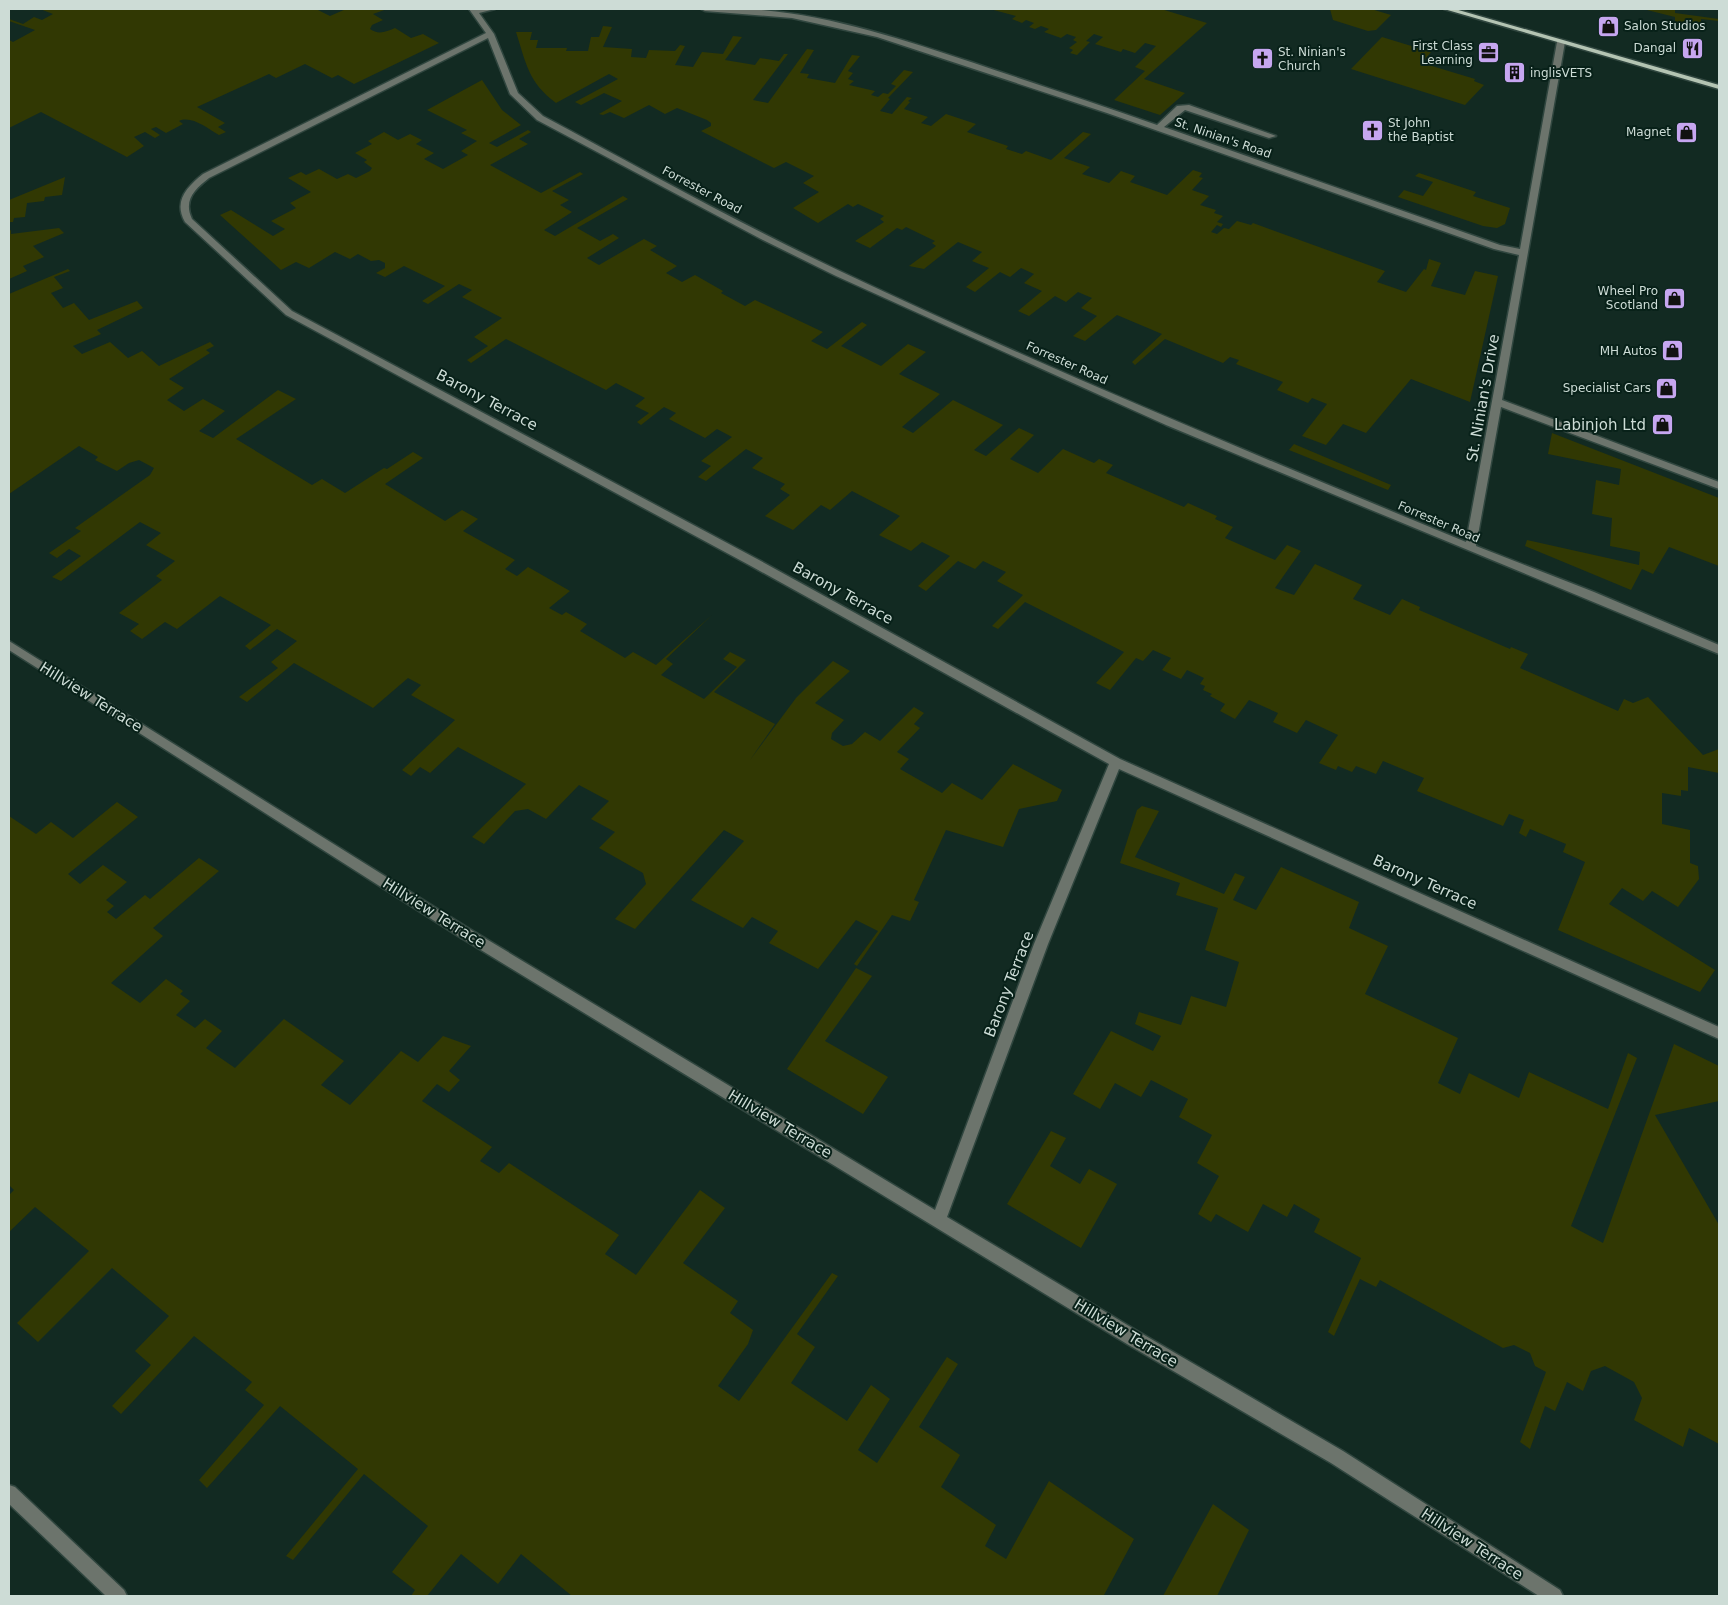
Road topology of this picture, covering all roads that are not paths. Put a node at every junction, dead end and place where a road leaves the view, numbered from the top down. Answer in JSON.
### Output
{"nodes":[{"id":1,"x":491,"y":9,"type":"edge"},
{"id":2,"x":704,"y":9,"type":"edge"},
{"id":3,"x":1448,"y":9,"type":"edge"},
{"id":4,"x":474,"y":10,"type":"edge"},
{"id":5,"x":490,"y":34,"type":"junction"},
{"id":6,"x":1561,"y":42,"type":"junction"},
{"id":7,"x":1719,"y":87,"type":"edge"},
{"id":8,"x":1158,"y":128,"type":"junction"},
{"id":9,"x":1272,"y":136,"type":"dead end"},
{"id":10,"x":1524,"y":253,"type":"junction"},
{"id":11,"x":1498,"y":402,"type":"junction"},
{"id":12,"x":1719,"y":486,"type":"edge"},
{"id":13,"x":1470,"y":548,"type":"junction"},
{"id":14,"x":9,"y":645,"type":"edge"},
{"id":15,"x":1719,"y":650,"type":"edge"},
{"id":16,"x":1116,"y":762,"type":"junction"},
{"id":17,"x":1719,"y":1032,"type":"edge"},
{"id":18,"x":939,"y":1219,"type":"junction"},
{"id":19,"x":9,"y":1493,"type":"edge"},
{"id":20,"x":118,"y":1596,"type":"edge"},
{"id":21,"x":1554,"y":1596,"type":"edge"}],
"edges":[{"from":1,"to":4,"type":"street"},
{"from":2,"to":8,"type":"street","name":"St. Ninian's Road"},
{"from":3,"to":6,"type":"main road"},
{"from":4,"to":5,"type":"street","name":"Forrester Road"},
{"from":5,"to":13,"type":"street","name":"Forrester Road"},
{"from":5,"to":16,"type":"street","name":"Barony Terrace"},
{"from":6,"to":7,"type":"main road"},
{"from":6,"to":10,"type":"street"},
{"from":8,"to":9,"type":"street"},
{"from":8,"to":10,"type":"street","name":"St. Ninian's Road"},
{"from":10,"to":11,"type":"street","name":"St. Ninian's Drive"},
{"from":11,"to":12,"type":"street"},
{"from":11,"to":13,"type":"street","name":"St. Ninian's Drive"},
{"from":13,"to":15,"type":"street","name":"Forrester Road"},
{"from":14,"to":18,"type":"street","name":"Hillview Terrace"},
{"from":16,"to":17,"type":"street","name":"Barony Terrace"},
{"from":16,"to":18,"type":"street","name":"Barony Terrace"},
{"from":18,"to":21,"type":"street","name":"Hillview Terrace"},
{"from":19,"to":20,"type":"street"}]}
